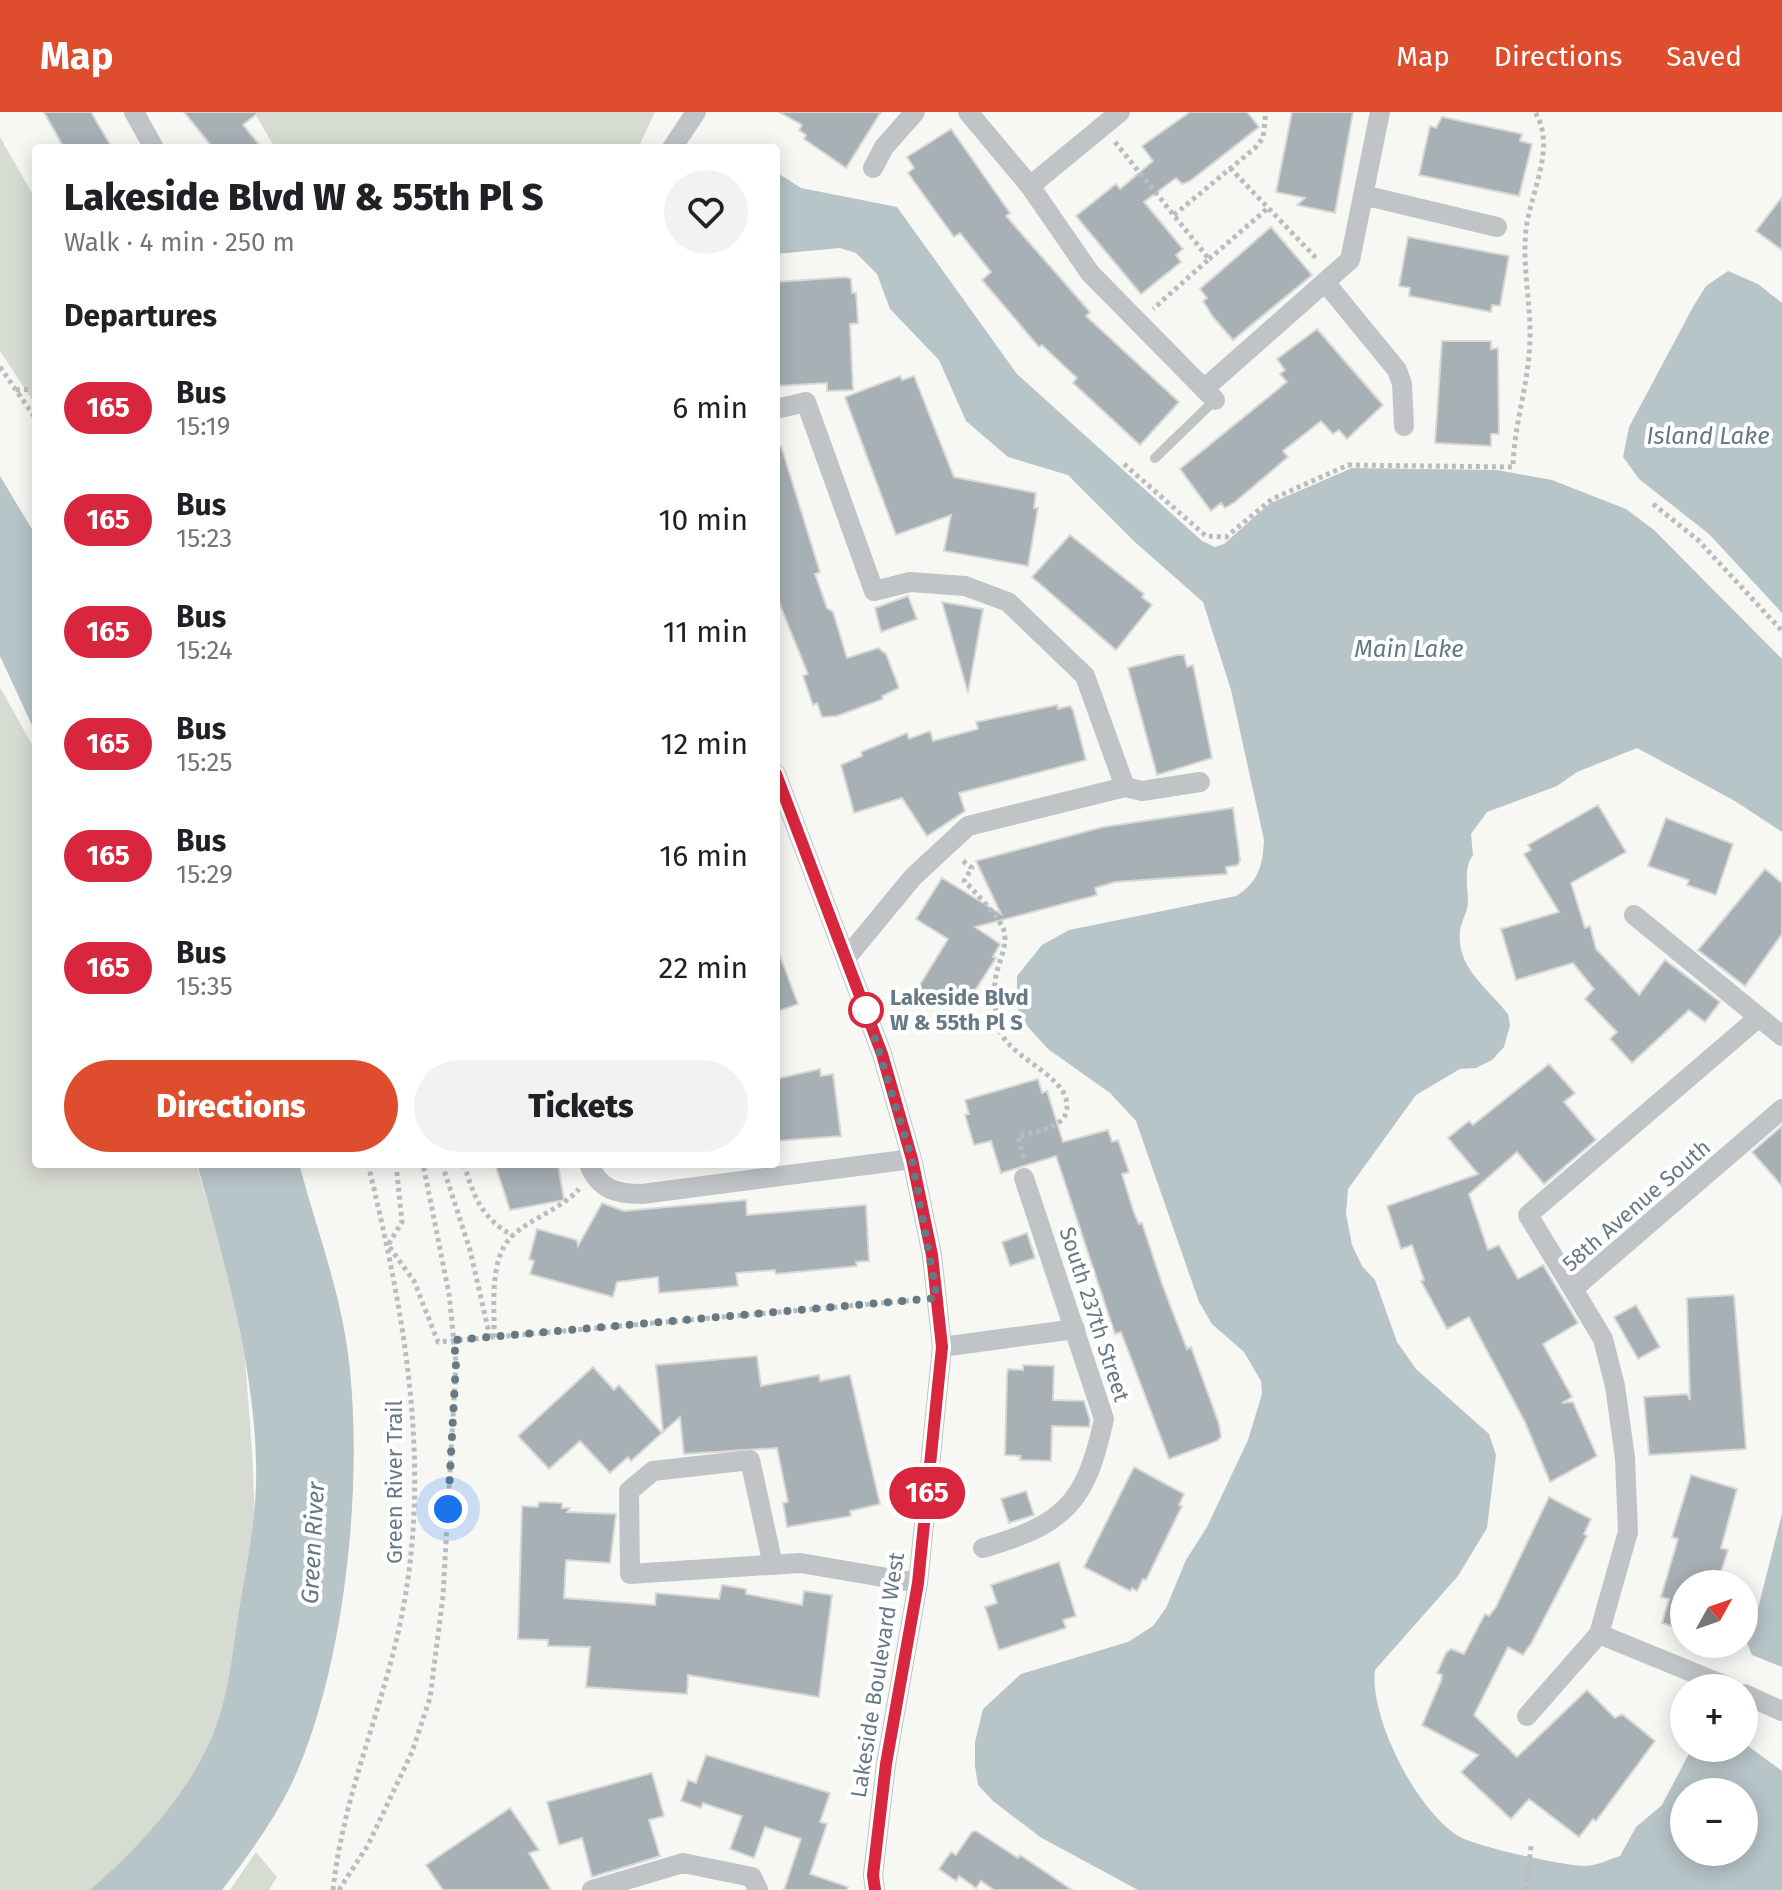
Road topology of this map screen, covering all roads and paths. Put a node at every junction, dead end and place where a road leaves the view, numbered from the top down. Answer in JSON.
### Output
{"nodes":[{"id":1,"x":134,"y":112,"type":"edge"},
{"id":2,"x":696,"y":112,"type":"edge"},
{"id":3,"x":915,"y":112,"type":"edge"},
{"id":4,"x":968,"y":112,"type":"edge"},
{"id":5,"x":1120,"y":112,"type":"edge"},
{"id":6,"x":1266,"y":112,"type":"edge"},
{"id":7,"x":1380,"y":112,"type":"edge"},
{"id":8,"x":1535,"y":112,"type":"edge"},
{"id":9,"x":1104,"y":128,"type":"junction"},
{"id":10,"x":152,"y":144,"type":"edge"},
{"id":11,"x":675,"y":144,"type":"edge"},
{"id":12,"x":873,"y":168,"type":"dead end"},
{"id":13,"x":1230,"y":168,"type":"junction"},
{"id":14,"x":1030,"y":186,"type":"junction"},
{"id":15,"x":1363,"y":195,"type":"junction"},
{"id":16,"x":1268,"y":208,"type":"junction"},
{"id":17,"x":1174,"y":215,"type":"junction"},
{"id":18,"x":1497,"y":227,"type":"dead end"},
{"id":19,"x":1209,"y":259,"type":"junction"},
{"id":20,"x":1329,"y":279,"type":"junction"},
{"id":21,"x":1139,"y":322,"type":"junction"},
{"id":22,"x":0,"y":367,"type":"edge"},
{"id":23,"x":32,"y":389,"type":"edge"},
{"id":24,"x":16,"y":390,"type":"junction"},
{"id":25,"x":1210,"y":394,"type":"junction"},
{"id":26,"x":780,"y":408,"type":"edge"},
{"id":27,"x":32,"y":413,"type":"edge"},
{"id":28,"x":1404,"y":426,"type":"dead end"},
{"id":29,"x":1155,"y":458,"type":"dead end"},
{"id":30,"x":1124,"y":464,"type":"dead end"},
{"id":31,"x":1653,"y":504,"type":"dead end"},
{"id":32,"x":1782,"y":631,"type":"edge"},
{"id":33,"x":1200,"y":782,"type":"dead end"},
{"id":34,"x":780,"y":784,"type":"edge"},
{"id":35,"x":1125,"y":787,"type":"junction"},
{"id":36,"x":942,"y":847,"type":"junction"},
{"id":37,"x":1634,"y":915,"type":"dead end"},
{"id":38,"x":847,"y":957,"type":"junction"},
{"id":39,"x":1758,"y":1018,"type":"junction"},
{"id":40,"x":1782,"y":1036,"type":"edge"},
{"id":41,"x":1782,"y":1109,"type":"edge"},
{"id":42,"x":912,"y":1159,"type":"junction"},
{"id":43,"x":369,"y":1168,"type":"edge"},
{"id":44,"x":396,"y":1168,"type":"edge"},
{"id":45,"x":424,"y":1168,"type":"edge"},
{"id":46,"x":443,"y":1168,"type":"edge"},
{"id":47,"x":465,"y":1168,"type":"edge"},
{"id":48,"x":591,"y":1168,"type":"edge"},
{"id":49,"x":1024,"y":1178,"type":"joint"},
{"id":50,"x":513,"y":1236,"type":"junction"},
{"id":51,"x":388,"y":1245,"type":"junction"},
{"id":52,"x":1573,"y":1289,"type":"junction"},
{"id":53,"x":937,"y":1298,"type":"junction"},
{"id":54,"x":1075,"y":1329,"type":"junction"},
{"id":55,"x":492,"y":1337,"type":"junction"},
{"id":56,"x":454,"y":1340,"type":"junction"},
{"id":57,"x":942,"y":1347,"type":"junction"},
{"id":58,"x":983,"y":1548,"type":"dead end"},
{"id":59,"x":773,"y":1565,"type":"junction"},
{"id":60,"x":918,"y":1583,"type":"junction"},
{"id":61,"x":1599,"y":1634,"type":"junction"},
{"id":62,"x":1697,"y":1674,"type":"edge"},
{"id":63,"x":1758,"y":1700,"type":"edge"},
{"id":64,"x":1782,"y":1711,"type":"edge"},
{"id":65,"x":1527,"y":1716,"type":"dead end"},
{"id":66,"x":1531,"y":1846,"type":"dead end"},
{"id":67,"x":874,"y":1882,"type":"edge"},
{"id":68,"x":333,"y":1890,"type":"edge"},
{"id":69,"x":339,"y":1890,"type":"edge"},
{"id":70,"x":592,"y":1890,"type":"edge"},
{"id":71,"x":758,"y":1890,"type":"edge"},
{"id":72,"x":894,"y":1890,"type":"edge"},
{"id":73,"x":1526,"y":1890,"type":"edge"}],
"edges":[{"from":1,"to":10,"type":"street"},
{"from":2,"to":11,"type":"street"},
{"from":3,"to":12,"type":"street"},
{"from":4,"to":14,"type":"street"},
{"from":5,"to":9,"type":"street"},
{"from":6,"to":13,"type":"path"},
{"from":7,"to":15,"type":"street"},
{"from":8,"to":30,"type":"path"},
{"from":9,"to":14,"type":"street"},
{"from":9,"to":17,"type":"path"},
{"from":13,"to":16,"type":"path"},
{"from":13,"to":17,"type":"path"},
{"from":14,"to":21,"type":"street"},
{"from":15,"to":18,"type":"street"},
{"from":15,"to":20,"type":"street"},
{"from":16,"to":19,"type":"path"},
{"from":16,"to":20,"type":"path"},
{"from":17,"to":19,"type":"path"},
{"from":19,"to":21,"type":"path"},
{"from":20,"to":25,"type":"street"},
{"from":20,"to":28,"type":"street"},
{"from":21,"to":25,"type":"street"},
{"from":22,"to":24,"type":"path"},
{"from":23,"to":24,"type":"path"},
{"from":24,"to":27,"type":"path"},
{"from":25,"to":29,"type":"lane"},
{"from":26,"to":35,"type":"street"},
{"from":31,"to":32,"type":"path"},
{"from":33,"to":35,"type":"street"},
{"from":34,"to":38,"type":"street","name":"Lakeside Boulevard West"},
{"from":35,"to":36,"type":"street"},
{"from":36,"to":38,"type":"street"},
{"from":36,"to":49,"type":"path"},
{"from":37,"to":39,"type":"street"},
{"from":38,"to":42,"type":"street","name":"Lakeside Boulevard West"},
{"from":39,"to":40,"type":"street"},
{"from":39,"to":52,"type":"street"},
{"from":41,"to":52,"type":"street","name":"58th Avenue South"},
{"from":42,"to":48,"type":"street"},
{"from":42,"to":53,"type":"street","name":"Lakeside Boulevard West"},
{"from":43,"to":51,"type":"path","name":"Green River Trail"},
{"from":44,"to":51,"type":"path"},
{"from":45,"to":56,"type":"path"},
{"from":46,"to":55,"type":"path"},
{"from":47,"to":50,"type":"path"},
{"from":48,"to":50,"type":"path"},
{"from":49,"to":54,"type":"street","name":"South 237th Street"},
{"from":50,"to":55,"type":"path"},
{"from":51,"to":56,"type":"path"},
{"from":51,"to":68,"type":"path","name":"Green River Trail"},
{"from":52,"to":61,"type":"street","name":"58th Avenue South"},
{"from":53,"to":55,"type":"path"},
{"from":53,"to":57,"type":"street","name":"Lakeside Boulevard West"},
{"from":54,"to":57,"type":"street"},
{"from":54,"to":58,"type":"street","name":"South 237th Street"},
{"from":55,"to":56,"type":"path"},
{"from":56,"to":69,"type":"path"},
{"from":57,"to":60,"type":"street","name":"Lakeside Boulevard West"},
{"from":59,"to":59,"type":"street"},
{"from":59,"to":60,"type":"street"},
{"from":60,"to":67,"type":"street","name":"Lakeside Boulevard West"},
{"from":61,"to":62,"type":"street"},
{"from":61,"to":65,"type":"street"},
{"from":63,"to":64,"type":"street"},
{"from":66,"to":73,"type":"path"},
{"from":67,"to":72,"type":"street"},
{"from":70,"to":71,"type":"street"}]}
